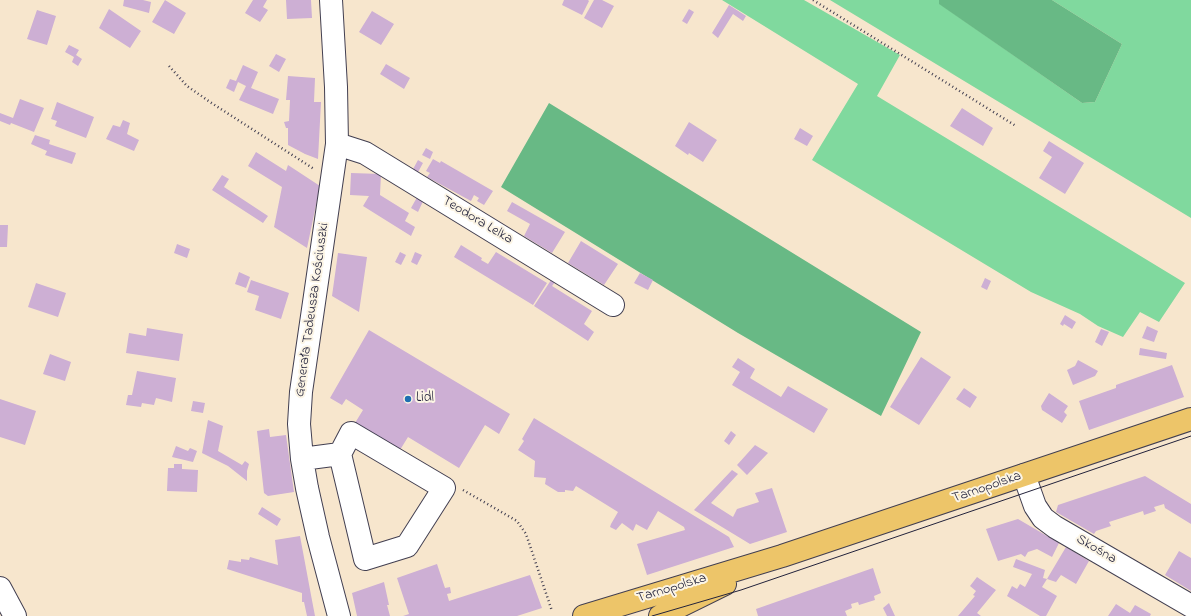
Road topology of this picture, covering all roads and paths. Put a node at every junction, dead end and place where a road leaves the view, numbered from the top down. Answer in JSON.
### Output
{"nodes":[{"id":1,"x":331,"y":0,"type":"edge"},
{"id":2,"x":813,"y":0,"type":"edge"},
{"id":3,"x":169,"y":66,"type":"dead end"},
{"id":4,"x":1016,"y":126,"type":"dead end"},
{"id":5,"x":337,"y":144,"type":"junction"},
{"id":6,"x":332,"y":180,"type":"junction"},
{"id":7,"x":613,"y":305,"type":"dead end"},
{"id":8,"x":1191,"y":418,"type":"edge"},
{"id":9,"x":340,"y":454,"type":"junction"},
{"id":10,"x":302,"y":459,"type":"junction"},
{"id":11,"x":1024,"y":475,"type":"junction"},
{"id":12,"x":444,"y":488,"type":"junction"},
{"id":13,"x":782,"y":556,"type":"junction"},
{"id":14,"x":0,"y":588,"type":"edge"},
{"id":15,"x":1191,"y":606,"type":"edge"},
{"id":16,"x":552,"y":611,"type":"dead end"},
{"id":17,"x":15,"y":616,"type":"edge"},
{"id":18,"x":338,"y":616,"type":"edge"},
{"id":19,"x":584,"y":616,"type":"edge"},
{"id":20,"x":660,"y":616,"type":"edge"}],
"edges":[{"from":1,"to":5,"type":"street","name":"Generała Tadeusza Kościuszki"},
{"from":2,"to":4,"type":"path"},
{"from":3,"to":6,"type":"path"},
{"from":5,"to":6,"type":"street","name":"Generała Tadeusza Kościuszki"},
{"from":5,"to":7,"type":"street","name":"Teodora Lelka"},
{"from":6,"to":10,"type":"street","name":"Generała Tadeusza Kościuszki"},
{"from":8,"to":11,"type":"main road","name":"Tarnopolska"},
{"from":9,"to":10,"type":"street"},
{"from":9,"to":12,"type":"street"},
{"from":9,"to":12,"type":"street"},
{"from":10,"to":18,"type":"street","name":"Generała Tadeusza Kościuszki"},
{"from":11,"to":13,"type":"main road","name":"Tarnopolska"},
{"from":11,"to":15,"type":"street","name":"Skośna"},
{"from":12,"to":16,"type":"path"},
{"from":13,"to":19,"type":"main road","name":"Tarnopolska"},
{"from":13,"to":20,"type":"main road","name":"Tarnopolska"},
{"from":14,"to":17,"type":"street"}]}
